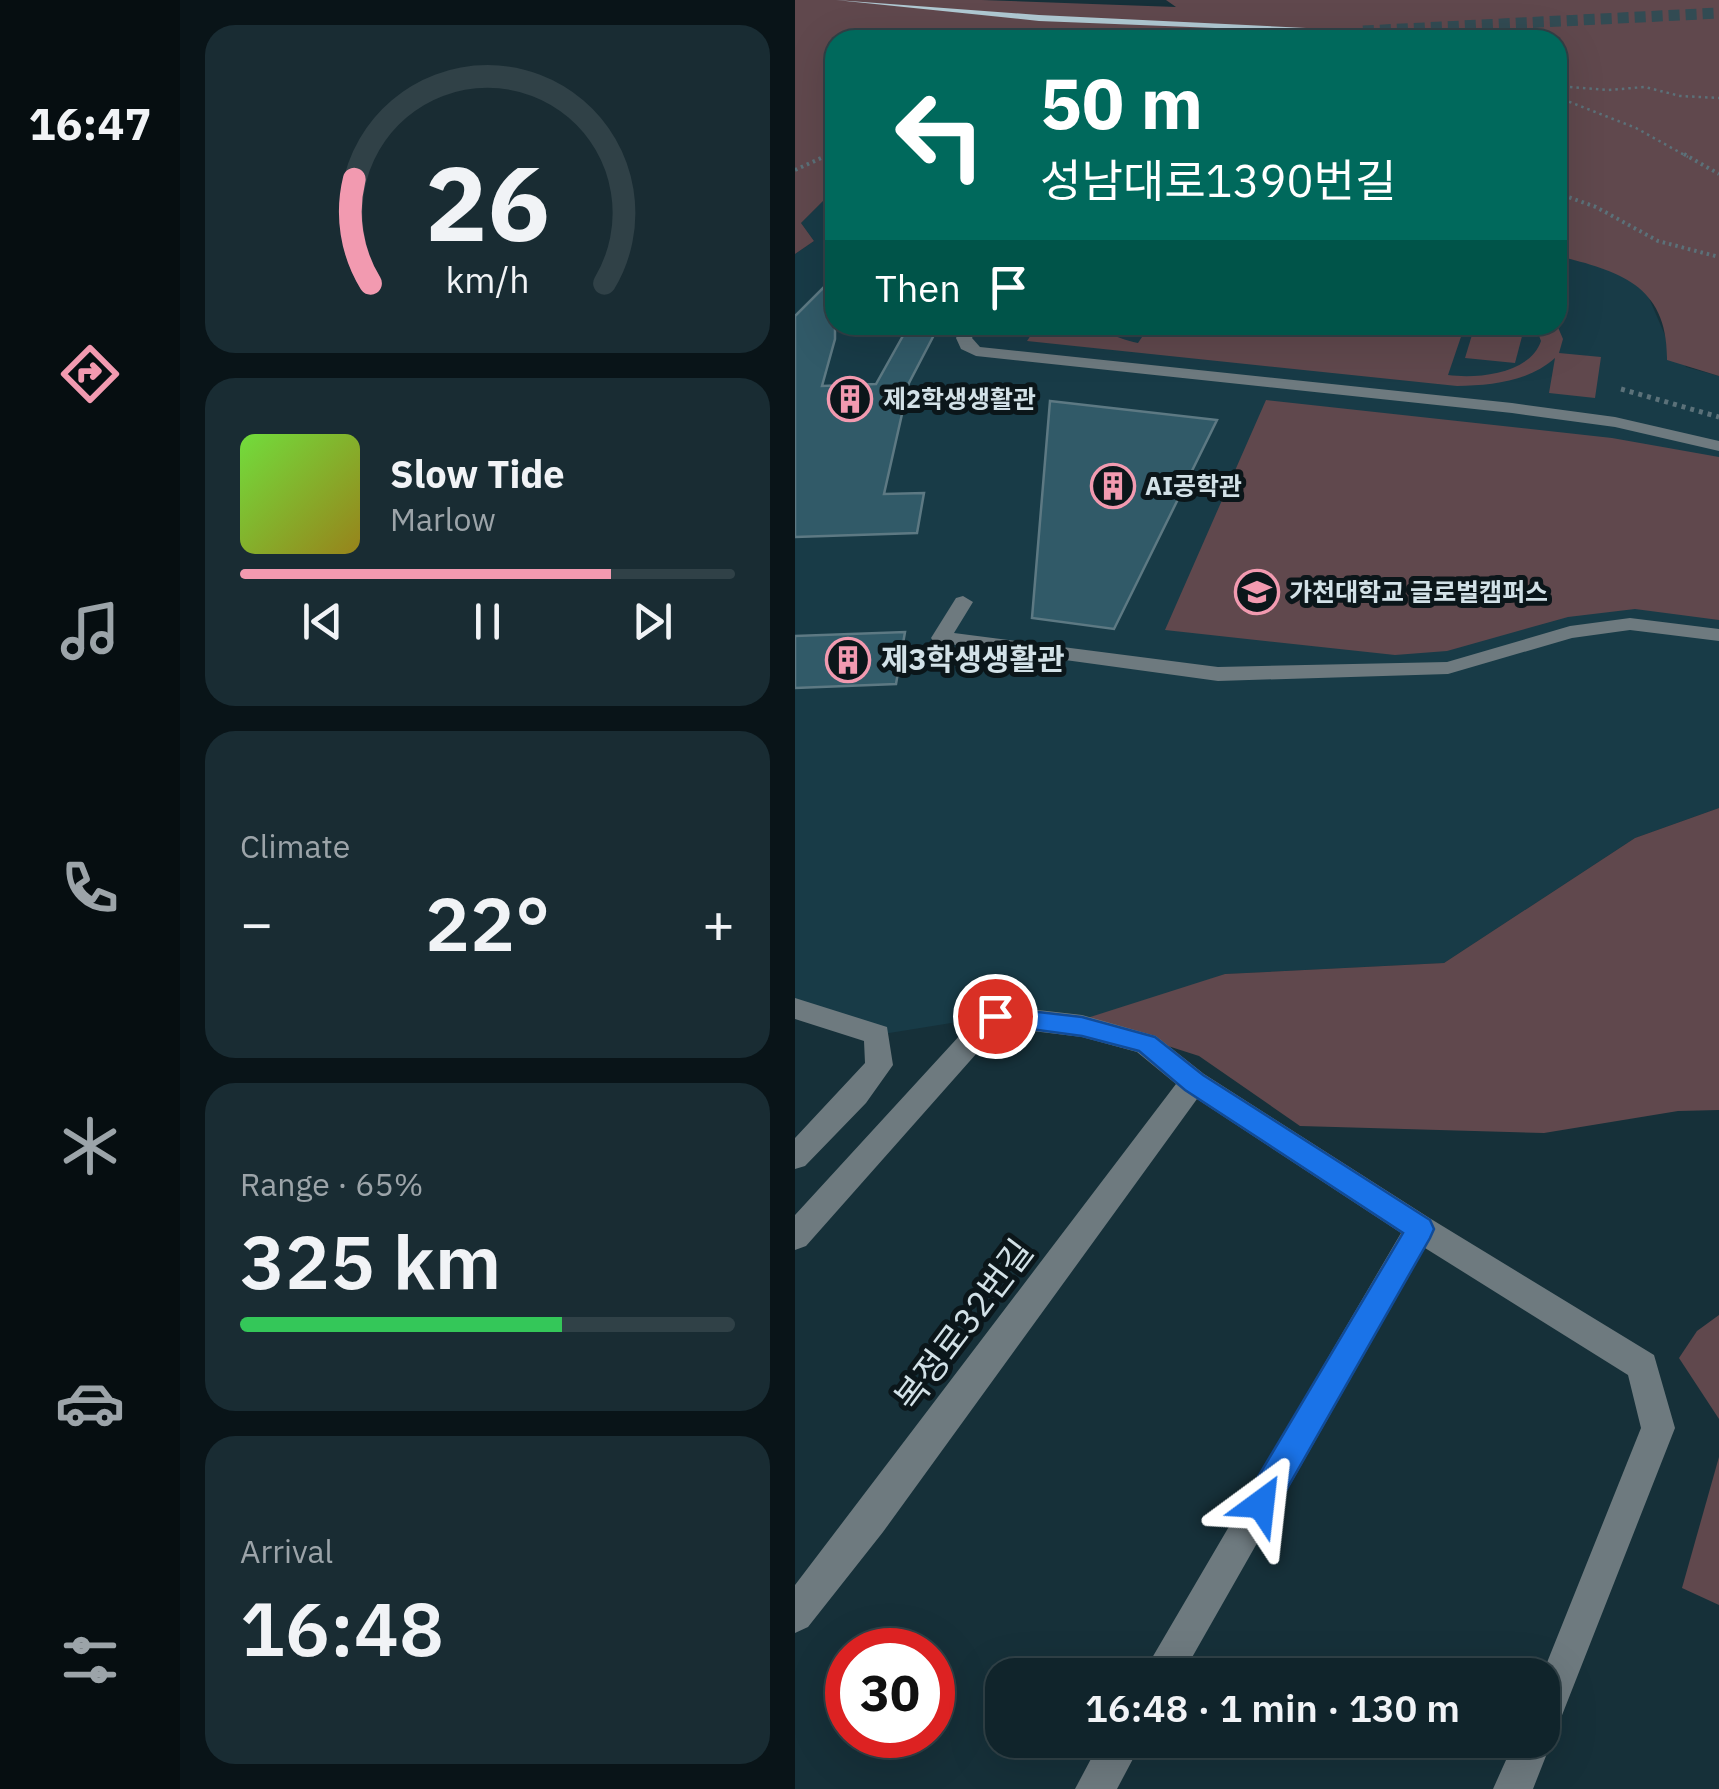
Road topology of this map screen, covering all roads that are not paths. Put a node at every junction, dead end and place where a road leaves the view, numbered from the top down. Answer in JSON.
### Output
{"nodes":[{"id":1,"x":841,"y":0,"type":"edge"},
{"id":2,"x":900,"y":0,"type":"edge"},
{"id":3,"x":966,"y":335,"type":"edge"},
{"id":4,"x":1719,"y":446,"type":"edge"},
{"id":5,"x":963,"y":602,"type":"dead end"},
{"id":6,"x":1719,"y":636,"type":"edge"},
{"id":7,"x":795,"y":1008,"type":"edge"},
{"id":8,"x":1194,"y":1082,"type":"junction"},
{"id":9,"x":795,"y":1157,"type":"edge"},
{"id":10,"x":1420,"y":1229,"type":"junction"},
{"id":11,"x":795,"y":1236,"type":"edge"},
{"id":12,"x":795,"y":1614,"type":"edge"},
{"id":13,"x":1171,"y":1658,"type":"edge"},
{"id":14,"x":1560,"y":1679,"type":"edge"},
{"id":15,"x":1113,"y":1758,"type":"edge"},
{"id":16,"x":1527,"y":1758,"type":"edge"},
{"id":17,"x":1095,"y":1789,"type":"edge"},
{"id":18,"x":1513,"y":1789,"type":"edge"}],
"edges":[{"from":1,"to":2,"type":"main road"},
{"from":3,"to":4,"type":"street"},
{"from":5,"to":6,"type":"street"},
{"from":7,"to":9,"type":"street"},
{"from":8,"to":10,"type":"street"},
{"from":8,"to":11,"type":"street"},
{"from":8,"to":12,"type":"street","name":"복정로32번길"},
{"from":10,"to":13,"type":"street"},
{"from":10,"to":14,"type":"street"},
{"from":15,"to":17,"type":"street"},
{"from":16,"to":18,"type":"street"}]}
